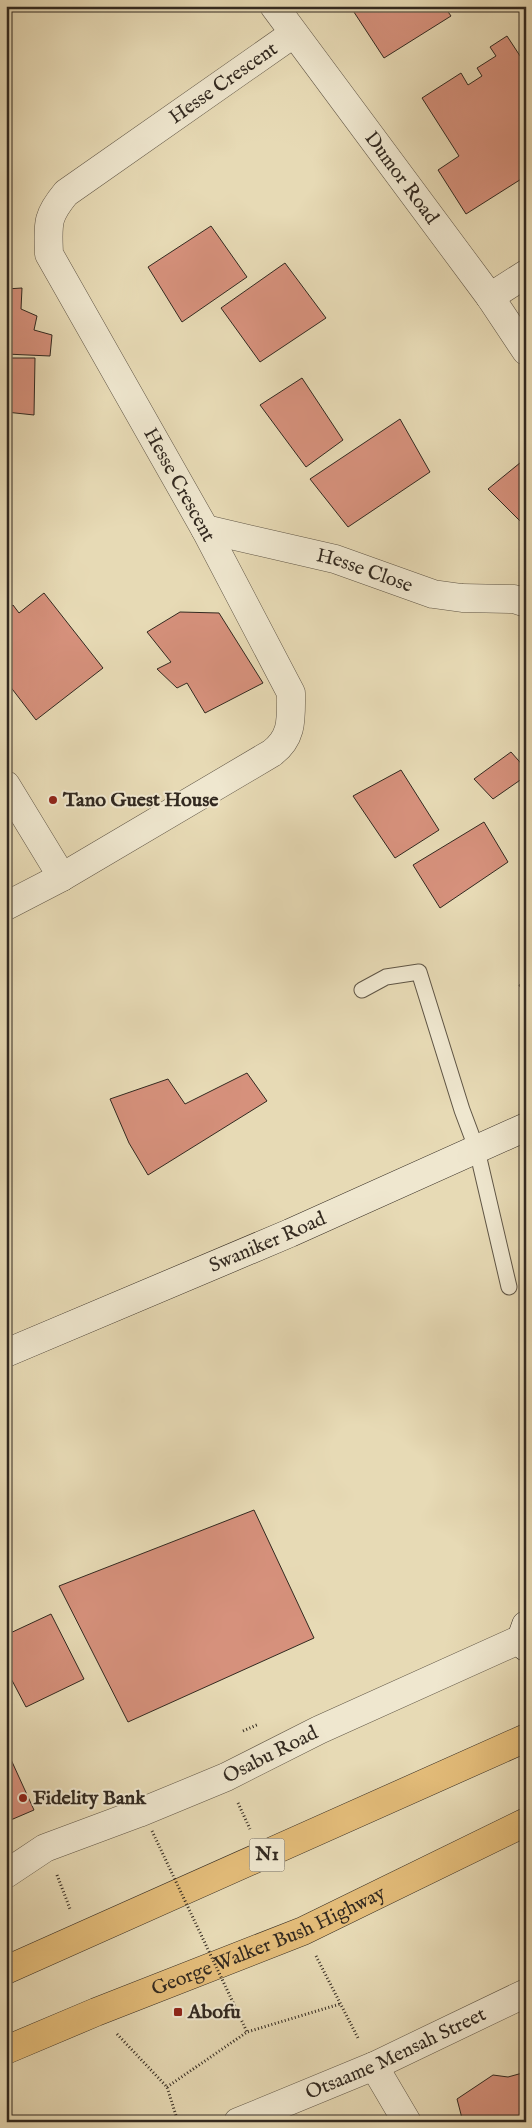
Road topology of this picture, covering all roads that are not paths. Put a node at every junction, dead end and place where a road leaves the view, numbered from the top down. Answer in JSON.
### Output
{"nodes":[{"id":1,"x":274,"y":6,"type":"edge"},
{"id":2,"x":293,"y":34,"type":"junction"},
{"id":3,"x":526,"y":274,"type":"edge"},
{"id":4,"x":490,"y":297,"type":"junction"},
{"id":5,"x":526,"y":351,"type":"edge"},
{"id":6,"x":205,"y":529,"type":"junction"},
{"id":7,"x":526,"y":603,"type":"edge"},
{"id":8,"x":6,"y":785,"type":"edge"},
{"id":9,"x":62,"y":877,"type":"junction"},
{"id":10,"x":6,"y":906,"type":"edge"},
{"id":11,"x":362,"y":990,"type":"dead end"},
{"id":12,"x":526,"y":1127,"type":"edge"},
{"id":13,"x":477,"y":1150,"type":"junction"},
{"id":14,"x":509,"y":1288,"type":"dead end"},
{"id":15,"x":6,"y":1353,"type":"edge"},
{"id":16,"x":524,"y":1637,"type":"edge"},
{"id":17,"x":526,"y":1738,"type":"edge"},
{"id":18,"x":526,"y":1822,"type":"edge"},
{"id":19,"x":6,"y":1874,"type":"edge"},
{"id":20,"x":6,"y":1970,"type":"edge"},
{"id":21,"x":526,"y":1992,"type":"edge"},
{"id":22,"x":6,"y":2050,"type":"edge"},
{"id":23,"x":374,"y":2066,"type":"junction"},
{"id":24,"x":238,"y":2122,"type":"edge"},
{"id":25,"x":408,"y":2122,"type":"edge"}],
"edges":[{"from":1,"to":2,"type":"street","name":"Dumor Road"},
{"from":2,"to":4,"type":"street","name":"Dumor Road"},
{"from":2,"to":6,"type":"street","name":"Hesse Crescent"},
{"from":3,"to":4,"type":"street"},
{"from":4,"to":5,"type":"street","name":"Dumor Road"},
{"from":6,"to":7,"type":"street","name":"Hesse Close"},
{"from":6,"to":9,"type":"street","name":"Hesse Crescent"},
{"from":8,"to":9,"type":"street"},
{"from":9,"to":10,"type":"street","name":"Hesse Crescent"},
{"from":11,"to":13,"type":"lane"},
{"from":12,"to":13,"type":"street","name":"Swaniker Road"},
{"from":13,"to":14,"type":"lane"},
{"from":13,"to":15,"type":"street","name":"Swaniker Road"},
{"from":16,"to":19,"type":"street","name":"Osabu Road"},
{"from":17,"to":20,"type":"highway","number":"N1"},
{"from":18,"to":22,"type":"highway","name":"George Walker Bush Highway"},
{"from":21,"to":23,"type":"street","name":"Otsaame Mensah Street"},
{"from":23,"to":24,"type":"street","name":"Otsaame Mensah Street"},
{"from":23,"to":25,"type":"street"}]}
